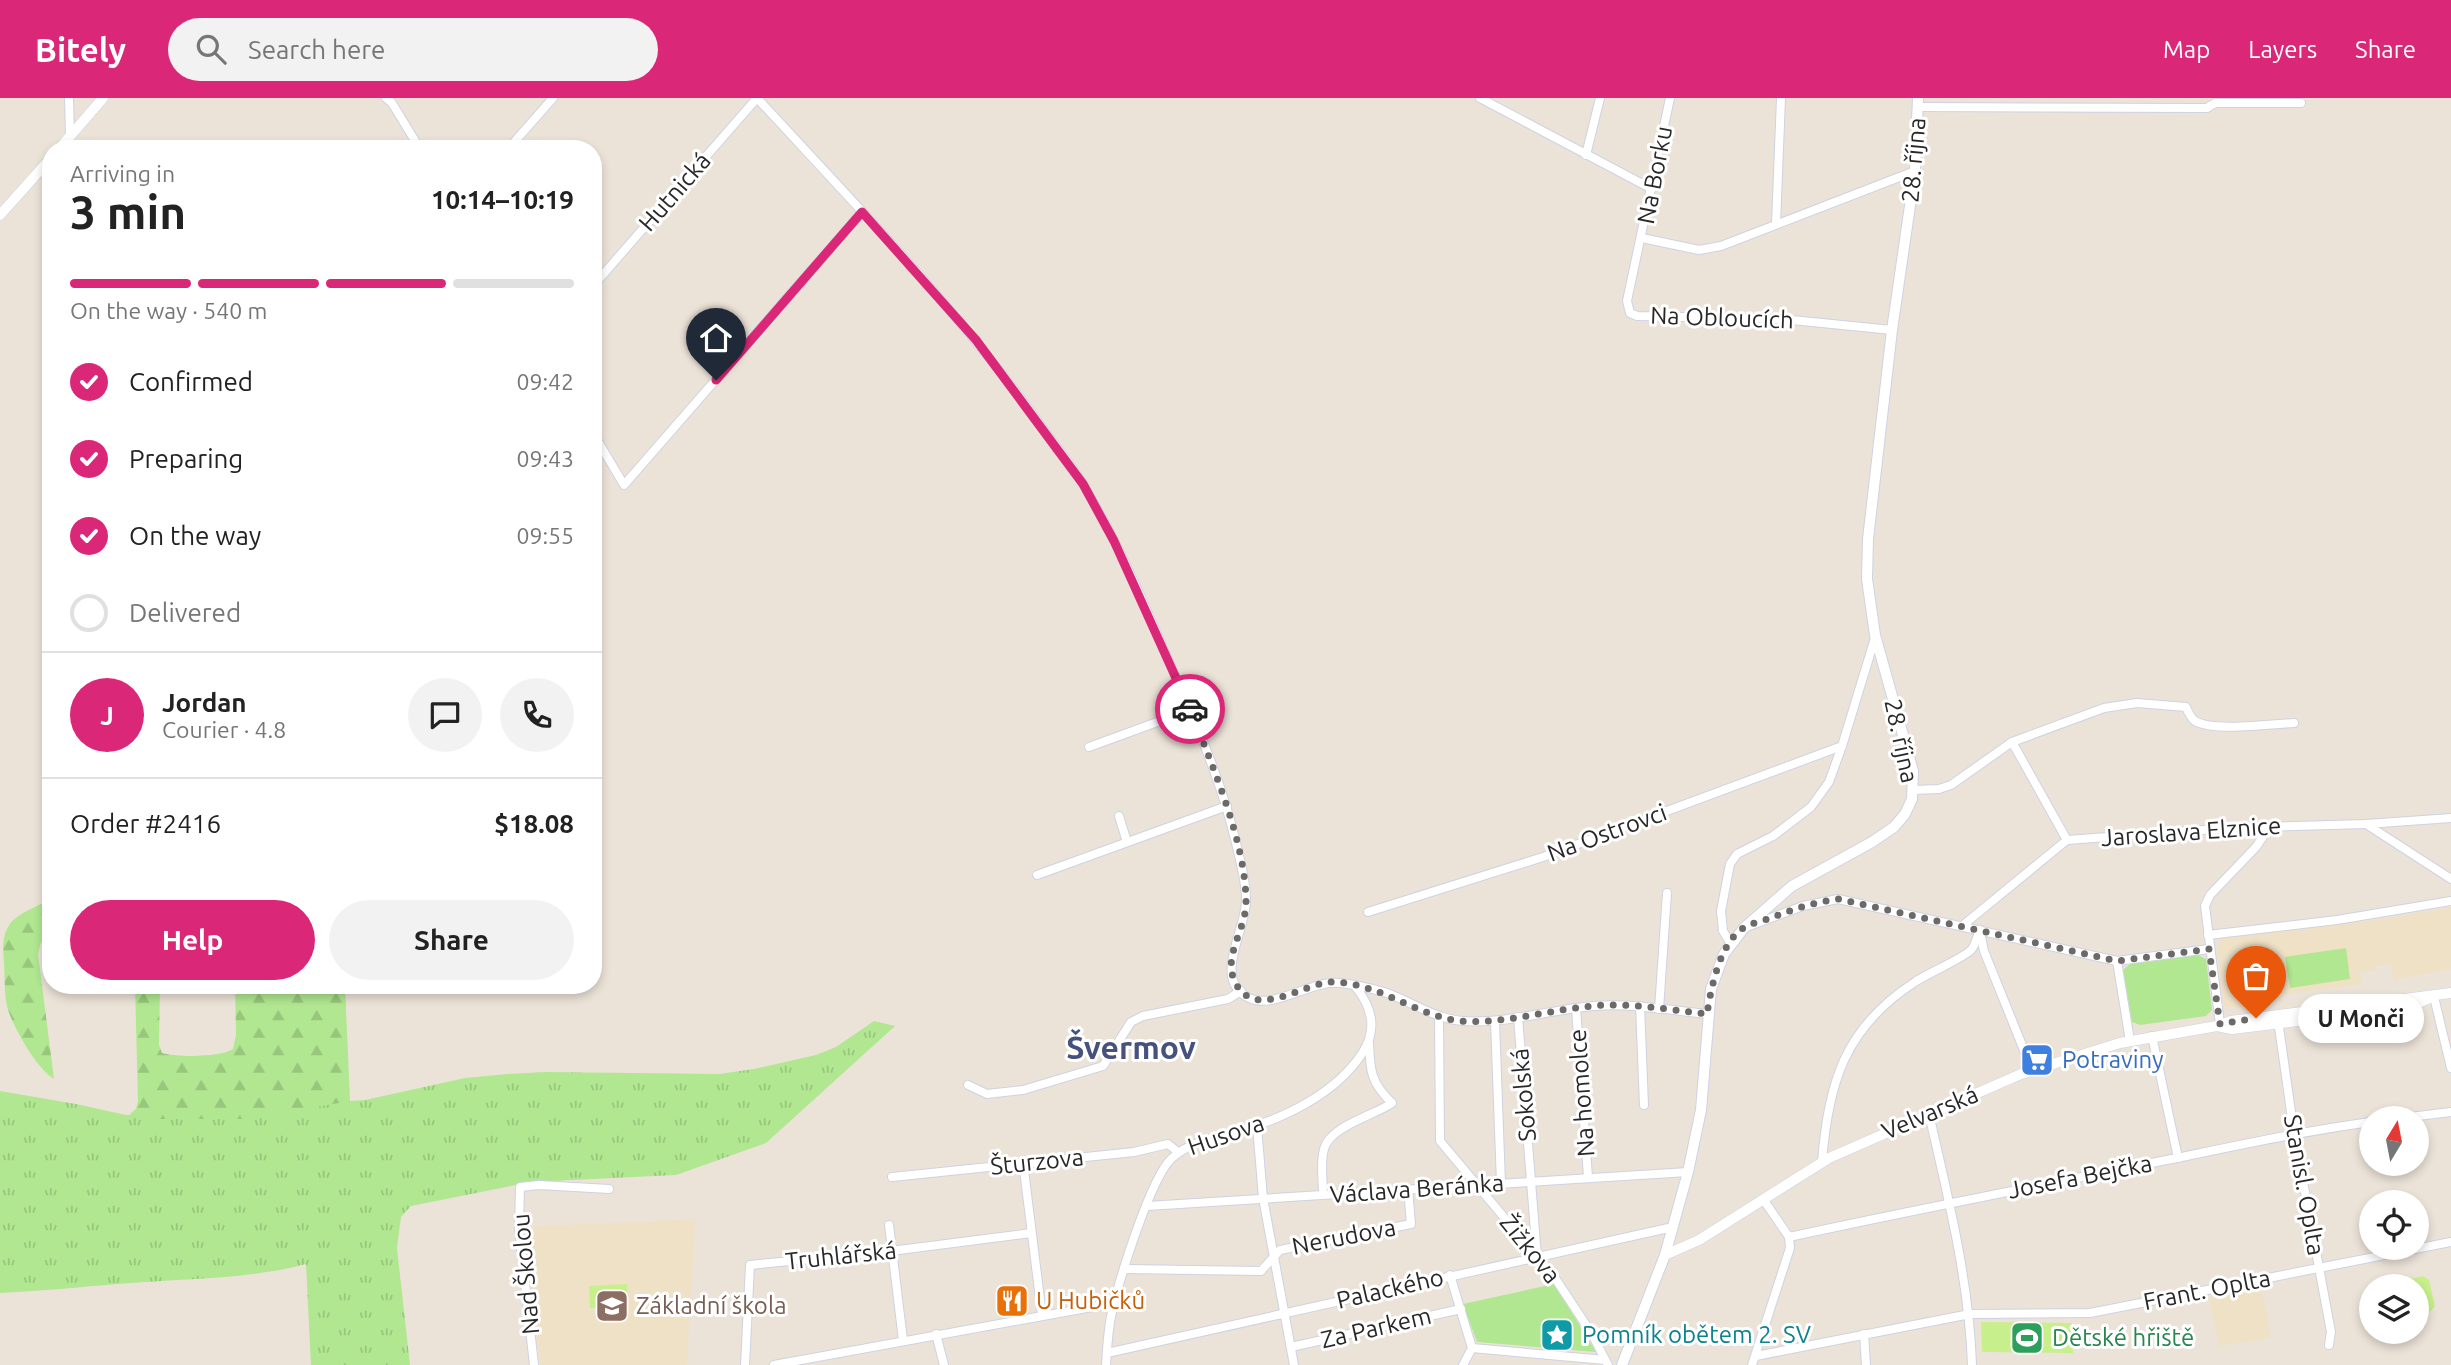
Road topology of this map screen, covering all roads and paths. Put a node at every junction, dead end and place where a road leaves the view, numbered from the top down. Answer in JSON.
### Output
{"nodes":[{"id":1,"x":69,"y":98,"type":"edge"},
{"id":2,"x":103,"y":98,"type":"edge"},
{"id":3,"x":553,"y":98,"type":"edge"},
{"id":4,"x":757,"y":98,"type":"edge"},
{"id":5,"x":1480,"y":98,"type":"edge"},
{"id":6,"x":1601,"y":98,"type":"edge"},
{"id":7,"x":1670,"y":98,"type":"edge"},
{"id":8,"x":1781,"y":98,"type":"edge"},
{"id":9,"x":391,"y":100,"type":"edge"},
{"id":10,"x":2263,"y":100,"type":"edge"},
{"id":11,"x":1918,"y":103,"type":"edge"},
{"id":12,"x":2301,"y":103,"type":"dead end"},
{"id":13,"x":70,"y":136,"type":"junction"},
{"id":14,"x":67,"y":140,"type":"edge"},
{"id":15,"x":415,"y":140,"type":"edge"},
{"id":16,"x":516,"y":140,"type":"edge"},
{"id":17,"x":1586,"y":155,"type":"junction"},
{"id":18,"x":42,"y":168,"type":"edge"},
{"id":19,"x":1915,"y":171,"type":"junction"},
{"id":20,"x":1652,"y":190,"type":"junction"},
{"id":21,"x":862,"y":212,"type":"junction"},
{"id":22,"x":0,"y":215,"type":"edge"},
{"id":23,"x":1776,"y":224,"type":"junction"},
{"id":24,"x":1642,"y":238,"type":"junction"},
{"id":25,"x":602,"y":276,"type":"edge"},
{"id":26,"x":1892,"y":330,"type":"junction"},
{"id":27,"x":602,"y":448,"type":"edge"},
{"id":28,"x":1875,"y":635,"type":"junction"},
{"id":29,"x":1190,"y":710,"type":"junction"},
{"id":30,"x":2294,"y":723,"type":"dead end"},
{"id":31,"x":2012,"y":742,"type":"junction"},
{"id":32,"x":1842,"y":746,"type":"junction"},
{"id":33,"x":1090,"y":747,"type":"dead end"},
{"id":34,"x":1913,"y":790,"type":"junction"},
{"id":35,"x":1227,"y":806,"type":"junction"},
{"id":36,"x":1119,"y":816,"type":"dead end"},
{"id":37,"x":2451,"y":818,"type":"edge"},
{"id":38,"x":2366,"y":824,"type":"junction"},
{"id":39,"x":2270,"y":827,"type":"junction"},
{"id":40,"x":2067,"y":841,"type":"junction"},
{"id":41,"x":1127,"y":842,"type":"junction"},
{"id":42,"x":1037,"y":875,"type":"dead end"},
{"id":43,"x":2451,"y":879,"type":"edge"},
{"id":44,"x":1667,"y":893,"type":"dead end"},
{"id":45,"x":2451,"y":901,"type":"edge"},
{"id":46,"x":1368,"y":912,"type":"dead end"},
{"id":47,"x":1962,"y":926,"type":"junction"},
{"id":48,"x":1744,"y":928,"type":"junction"},
{"id":49,"x":1979,"y":930,"type":"junction"},
{"id":50,"x":2208,"y":935,"type":"junction"},
{"id":51,"x":1731,"y":944,"type":"junction"},
{"id":52,"x":2209,"y":949,"type":"junction"},
{"id":53,"x":2117,"y":961,"type":"junction"},
{"id":54,"x":1354,"y":985,"type":"junction"},
{"id":55,"x":1241,"y":991,"type":"junction"},
{"id":56,"x":2451,"y":993,"type":"edge"},
{"id":57,"x":2434,"y":997,"type":"junction"},
{"id":58,"x":1640,"y":1006,"type":"junction"},
{"id":59,"x":1576,"y":1008,"type":"junction"},
{"id":60,"x":1659,"y":1009,"type":"junction"},
{"id":61,"x":1707,"y":1014,"type":"junction"},
{"id":62,"x":1439,"y":1016,"type":"junction"},
{"id":63,"x":1518,"y":1017,"type":"junction"},
{"id":64,"x":2278,"y":1020,"type":"junction"},
{"id":65,"x":1495,"y":1021,"type":"junction"},
{"id":66,"x":2219,"y":1025,"type":"junction"},
{"id":67,"x":2152,"y":1036,"type":"junction"},
{"id":68,"x":2130,"y":1041,"type":"junction"},
{"id":69,"x":1369,"y":1043,"type":"junction"},
{"id":70,"x":2451,"y":1068,"type":"edge"},
{"id":71,"x":2032,"y":1070,"type":"junction"},
{"id":72,"x":968,"y":1085,"type":"dead end"},
{"id":73,"x":1644,"y":1105,"type":"dead end"},
{"id":74,"x":2451,"y":1112,"type":"edge"},
{"id":75,"x":1929,"y":1114,"type":"junction"},
{"id":76,"x":2429,"y":1115,"type":"edge"},
{"id":77,"x":2359,"y":1124,"type":"edge"},
{"id":78,"x":1257,"y":1126,"type":"junction"},
{"id":79,"x":2294,"y":1133,"type":"junction"},
{"id":80,"x":1178,"y":1152,"type":"junction"},
{"id":81,"x":2178,"y":1158,"type":"junction"},
{"id":82,"x":1023,"y":1162,"type":"junction"},
{"id":83,"x":1822,"y":1162,"type":"junction"},
{"id":84,"x":1688,"y":1172,"type":"junction"},
{"id":85,"x":892,"y":1177,"type":"dead end"},
{"id":86,"x":1588,"y":1177,"type":"junction"},
{"id":87,"x":1531,"y":1181,"type":"junction"},
{"id":88,"x":1501,"y":1184,"type":"junction"},
{"id":89,"x":1478,"y":1185,"type":"junction"},
{"id":90,"x":609,"y":1189,"type":"dead end"},
{"id":91,"x":1408,"y":1189,"type":"junction"},
{"id":92,"x":1324,"y":1194,"type":"junction"},
{"id":93,"x":1263,"y":1198,"type":"junction"},
{"id":94,"x":1763,"y":1199,"type":"junction"},
{"id":95,"x":1949,"y":1202,"type":"junction"},
{"id":96,"x":1147,"y":1206,"type":"junction"},
{"id":97,"x":889,"y":1225,"type":"dead end"},
{"id":98,"x":1673,"y":1227,"type":"junction"},
{"id":99,"x":1031,"y":1233,"type":"junction"},
{"id":100,"x":1789,"y":1237,"type":"junction"},
{"id":101,"x":2451,"y":1242,"type":"edge"},
{"id":102,"x":891,"y":1251,"type":"junction"},
{"id":103,"x":1665,"y":1255,"type":"junction"},
{"id":104,"x":1275,"y":1256,"type":"junction"},
{"id":105,"x":1537,"y":1257,"type":"junction"},
{"id":106,"x":2319,"y":1267,"type":"junction"},
{"id":107,"x":1125,"y":1269,"type":"junction"},
{"id":108,"x":1450,"y":1275,"type":"junction"},
{"id":109,"x":1114,"y":1303,"type":"junction"},
{"id":110,"x":1461,"y":1309,"type":"junction"},
{"id":111,"x":1284,"y":1313,"type":"junction"},
{"id":112,"x":1042,"y":1314,"type":"junction"},
{"id":113,"x":1970,"y":1314,"type":"junction"},
{"id":114,"x":936,"y":1334,"type":"junction"},
{"id":115,"x":1864,"y":1334,"type":"junction"},
{"id":116,"x":903,"y":1340,"type":"junction"},
{"id":117,"x":2329,"y":1345,"type":"dead end"},
{"id":118,"x":1291,"y":1347,"type":"junction"},
{"id":119,"x":1472,"y":1348,"type":"junction"},
{"id":120,"x":1107,"y":1353,"type":"junction"},
{"id":121,"x":1756,"y":1356,"type":"junction"},
{"id":122,"x":1607,"y":1362,"type":"edge"},
{"id":123,"x":534,"y":1365,"type":"edge"},
{"id":124,"x":745,"y":1365,"type":"edge"},
{"id":125,"x":774,"y":1365,"type":"edge"},
{"id":126,"x":944,"y":1365,"type":"edge"},
{"id":127,"x":1106,"y":1365,"type":"edge"},
{"id":128,"x":1294,"y":1365,"type":"edge"},
{"id":129,"x":1463,"y":1365,"type":"edge"},
{"id":130,"x":1622,"y":1365,"type":"edge"},
{"id":131,"x":1752,"y":1365,"type":"edge"},
{"id":132,"x":1866,"y":1365,"type":"edge"},
{"id":133,"x":1972,"y":1365,"type":"edge"}],
"edges":[{"from":1,"to":13,"type":"street"},
{"from":2,"to":13,"type":"street"},
{"from":3,"to":16,"type":"street"},
{"from":4,"to":21,"type":"street"},
{"from":4,"to":25,"type":"street","name":"Hutnická"},
{"from":5,"to":17,"type":"street"},
{"from":6,"to":17,"type":"street"},
{"from":7,"to":20,"type":"street","name":"Na Borku"},
{"from":8,"to":23,"type":"street"},
{"from":9,"to":15,"type":"street"},
{"from":10,"to":11,"type":"street"},
{"from":10,"to":12,"type":"street"},
{"from":11,"to":19,"type":"main road","name":"28. října"},
{"from":13,"to":14,"type":"street"},
{"from":17,"to":20,"type":"street"},
{"from":18,"to":22,"type":"street"},
{"from":19,"to":23,"type":"street","name":"Na Borku"},
{"from":19,"to":26,"type":"main road","name":"28. října"},
{"from":20,"to":24,"type":"street","name":"Na Borku"},
{"from":21,"to":27,"type":"street"},
{"from":21,"to":29,"type":"street"},
{"from":23,"to":24,"type":"street","name":"Na Borku"},
{"from":24,"to":26,"type":"street","name":"Na Obloucích"},
{"from":26,"to":28,"type":"main road","name":"28. října"},
{"from":28,"to":32,"type":"street"},
{"from":28,"to":34,"type":"main road","name":"28. října"},
{"from":29,"to":33,"type":"street"},
{"from":29,"to":35,"type":"street"},
{"from":30,"to":31,"type":"street"},
{"from":31,"to":34,"type":"street"},
{"from":31,"to":40,"type":"street"},
{"from":32,"to":46,"type":"street","name":"Na Ostrovci"},
{"from":32,"to":51,"type":"street"},
{"from":34,"to":48,"type":"main road","name":"28. října"},
{"from":35,"to":41,"type":"street"},
{"from":35,"to":55,"type":"street"},
{"from":36,"to":41,"type":"street"},
{"from":37,"to":38,"type":"street","name":"Jaroslava Elznice"},
{"from":38,"to":39,"type":"street","name":"Jaroslava Elznice"},
{"from":38,"to":43,"type":"street"},
{"from":39,"to":40,"type":"street","name":"Jaroslava Elznice"},
{"from":39,"to":50,"type":"street"},
{"from":40,"to":47,"type":"street","name":"Jaroslava Elznice"},
{"from":41,"to":42,"type":"street"},
{"from":44,"to":60,"type":"street"},
{"from":45,"to":50,"type":"street"},
{"from":47,"to":48,"type":"street"},
{"from":47,"to":49,"type":"street"},
{"from":48,"to":51,"type":"main road","name":"28. října"},
{"from":49,"to":53,"type":"street"},
{"from":49,"to":71,"type":"street"},
{"from":49,"to":83,"type":"street"},
{"from":50,"to":52,"type":"street"},
{"from":51,"to":61,"type":"main road","name":"28. října"},
{"from":52,"to":53,"type":"street"},
{"from":52,"to":66,"type":"street"},
{"from":53,"to":68,"type":"street"},
{"from":54,"to":55,"type":"street"},
{"from":54,"to":62,"type":"street"},
{"from":54,"to":69,"type":"street"},
{"from":55,"to":72,"type":"street"},
{"from":56,"to":57,"type":"street","name":"Velvarská"},
{"from":57,"to":64,"type":"street","name":"Velvarská"},
{"from":57,"to":70,"type":"street"},
{"from":58,"to":59,"type":"street"},
{"from":58,"to":60,"type":"street"},
{"from":58,"to":73,"type":"street"},
{"from":59,"to":63,"type":"street"},
{"from":59,"to":86,"type":"street","name":"Na homolce"},
{"from":60,"to":61,"type":"street"},
{"from":61,"to":84,"type":"main road","name":"28. října"},
{"from":62,"to":65,"type":"street"},
{"from":62,"to":89,"type":"street","name":"Žižkova"},
{"from":63,"to":65,"type":"street"},
{"from":63,"to":87,"type":"street","name":"Sokolská"},
{"from":64,"to":66,"type":"street","name":"Velvarská"},
{"from":64,"to":79,"type":"street","name":"Stanisl. Oplta"},
{"from":65,"to":88,"type":"street"},
{"from":66,"to":67,"type":"street","name":"Velvarská"},
{"from":67,"to":68,"type":"street","name":"Velvarská"},
{"from":67,"to":81,"type":"street"},
{"from":68,"to":71,"type":"street","name":"Velvarská"},
{"from":69,"to":78,"type":"street","name":"Husova"},
{"from":69,"to":92,"type":"street"},
{"from":71,"to":75,"type":"street","name":"Velvarská"},
{"from":74,"to":76,"type":"street"},
{"from":75,"to":83,"type":"street","name":"Velvarská"},
{"from":75,"to":95,"type":"street"},
{"from":77,"to":79,"type":"street","name":"Josefa Bejčka"},
{"from":78,"to":80,"type":"street","name":"Husova"},
{"from":78,"to":93,"type":"street"},
{"from":79,"to":81,"type":"street","name":"Josefa Bejčka"},
{"from":79,"to":106,"type":"street","name":"Stanisl. Oplta"},
{"from":80,"to":82,"type":"street","name":"Šturzova"},
{"from":80,"to":96,"type":"street","name":"Husova"},
{"from":81,"to":95,"type":"street","name":"Josefa Bejčka"},
{"from":82,"to":85,"type":"street","name":"Šturzova"},
{"from":82,"to":99,"type":"street"},
{"from":83,"to":94,"type":"street","name":"Velvarská"},
{"from":84,"to":86,"type":"street","name":"Václava Beránka"},
{"from":84,"to":98,"type":"main road","name":"28. října"},
{"from":86,"to":87,"type":"street","name":"Václava Beránka"},
{"from":87,"to":88,"type":"street","name":"Václava Beránka"},
{"from":87,"to":105,"type":"street","name":"Sokolská"},
{"from":88,"to":89,"type":"street","name":"Václava Beránka"},
{"from":89,"to":91,"type":"street","name":"Václava Beránka"},
{"from":89,"to":105,"type":"street","name":"Žižkova"},
{"from":90,"to":123,"type":"street","name":"Nad Školou"},
{"from":91,"to":92,"type":"street","name":"Václava Beránka"},
{"from":91,"to":104,"type":"street","name":"Nerudova"},
{"from":92,"to":93,"type":"street","name":"Václava Beránka"},
{"from":93,"to":96,"type":"street","name":"Václava Beránka"},
{"from":93,"to":104,"type":"street"},
{"from":94,"to":100,"type":"street"},
{"from":94,"to":103,"type":"street","name":"Velvarská"},
{"from":95,"to":100,"type":"street","name":"Josefa Bejčka"},
{"from":95,"to":113,"type":"street"},
{"from":96,"to":107,"type":"street","name":"Husova"},
{"from":97,"to":102,"type":"street"},
{"from":98,"to":103,"type":"main road","name":"28. října"},
{"from":98,"to":105,"type":"street","name":"Palackého"},
{"from":99,"to":102,"type":"street","name":"Truhlářská"},
{"from":99,"to":112,"type":"street"},
{"from":100,"to":121,"type":"street"},
{"from":101,"to":106,"type":"street","name":"Frant. Oplta"},
{"from":102,"to":116,"type":"street"},
{"from":102,"to":124,"type":"street","name":"Truhlářská"},
{"from":103,"to":130,"type":"main road","name":"28. října"},
{"from":104,"to":107,"type":"street","name":"Nerudova"},
{"from":104,"to":111,"type":"street"},
{"from":105,"to":108,"type":"street","name":"Palackého"},
{"from":105,"to":122,"type":"street","name":"Žižkova"},
{"from":106,"to":113,"type":"street","name":"Frant. Oplta"},
{"from":106,"to":117,"type":"street","name":"Stanisl. Oplta"},
{"from":107,"to":109,"type":"street","name":"Husova"},
{"from":108,"to":110,"type":"street"},
{"from":108,"to":111,"type":"street","name":"Palackého"},
{"from":109,"to":112,"type":"street"},
{"from":109,"to":120,"type":"street","name":"Husova"},
{"from":110,"to":118,"type":"street","name":"Za Parkem"},
{"from":110,"to":119,"type":"street"},
{"from":111,"to":118,"type":"street"},
{"from":111,"to":120,"type":"street","name":"Palackého"},
{"from":112,"to":114,"type":"street"},
{"from":113,"to":115,"type":"street","name":"Frant. Oplta"},
{"from":113,"to":133,"type":"street"},
{"from":114,"to":116,"type":"street"},
{"from":114,"to":126,"type":"street"},
{"from":115,"to":121,"type":"street","name":"Frant. Oplta"},
{"from":115,"to":132,"type":"street"},
{"from":116,"to":125,"type":"street"},
{"from":118,"to":128,"type":"street"},
{"from":119,"to":122,"type":"street"},
{"from":119,"to":129,"type":"street"},
{"from":120,"to":127,"type":"street","name":"Husova"},
{"from":121,"to":131,"type":"street"}]}
